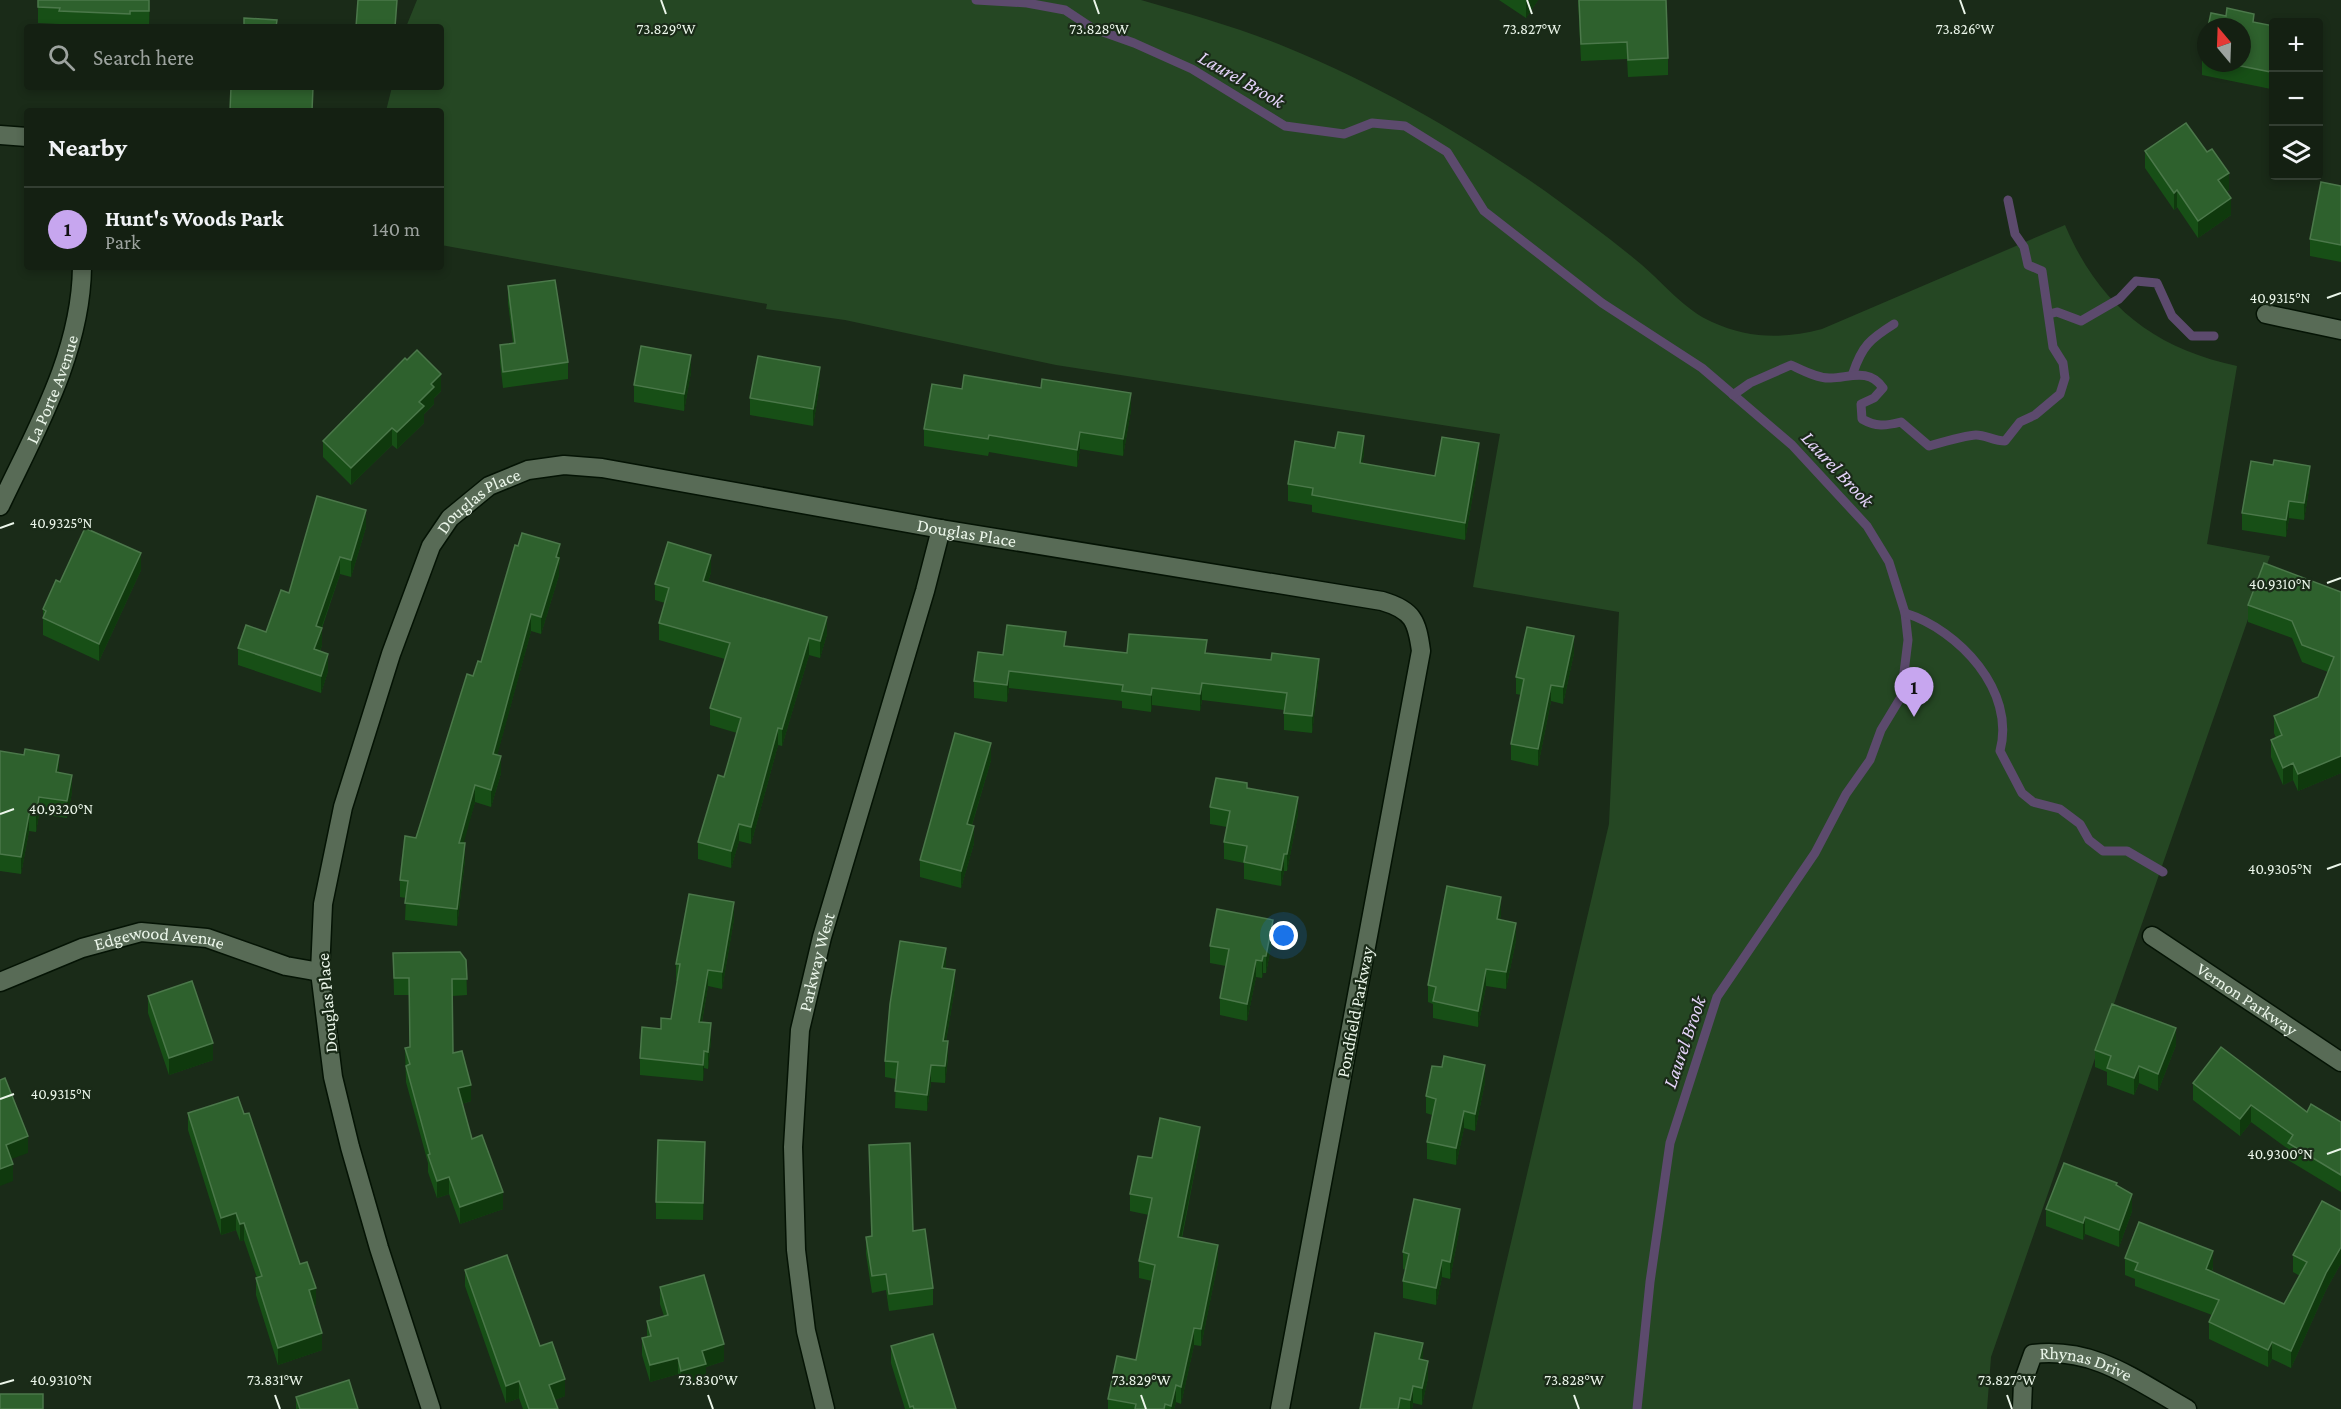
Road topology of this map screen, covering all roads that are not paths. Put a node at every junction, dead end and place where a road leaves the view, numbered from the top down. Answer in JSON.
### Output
{"nodes":[{"id":1,"x":0,"y":135,"type":"edge"},
{"id":2,"x":24,"y":137,"type":"edge"},
{"id":3,"x":82,"y":270,"type":"edge"},
{"id":4,"x":2266,"y":314,"type":"dead end"},
{"id":5,"x":2341,"y":330,"type":"edge"},
{"id":6,"x":0,"y":506,"type":"edge"},
{"id":7,"x":941,"y":529,"type":"junction"},
{"id":8,"x":1412,"y":617,"type":"joint"},
{"id":9,"x":2152,"y":936,"type":"dead end"},
{"id":10,"x":320,"y":972,"type":"junction"},
{"id":11,"x":0,"y":981,"type":"edge"},
{"id":12,"x":2341,"y":1062,"type":"edge"},
{"id":13,"x":432,"y":1409,"type":"edge"},
{"id":14,"x":825,"y":1409,"type":"edge"},
{"id":15,"x":1280,"y":1409,"type":"edge"},
{"id":16,"x":2022,"y":1409,"type":"edge"},
{"id":17,"x":2187,"y":1409,"type":"edge"}],
"edges":[{"from":1,"to":2,"type":"street"},
{"from":3,"to":6,"type":"street","name":"La Porte Avenue"},
{"from":4,"to":5,"type":"street"},
{"from":7,"to":8,"type":"street","name":"Douglas Place"},
{"from":7,"to":10,"type":"street","name":"Douglas Place"},
{"from":7,"to":14,"type":"street","name":"Parkway West"},
{"from":8,"to":15,"type":"street","name":"Pondfield Parkway"},
{"from":9,"to":12,"type":"street","name":"Vernon Parkway"},
{"from":10,"to":11,"type":"street","name":"Edgewood Avenue"},
{"from":10,"to":13,"type":"street","name":"Douglas Place"},
{"from":16,"to":17,"type":"street","name":"Rhynas Drive"}]}
